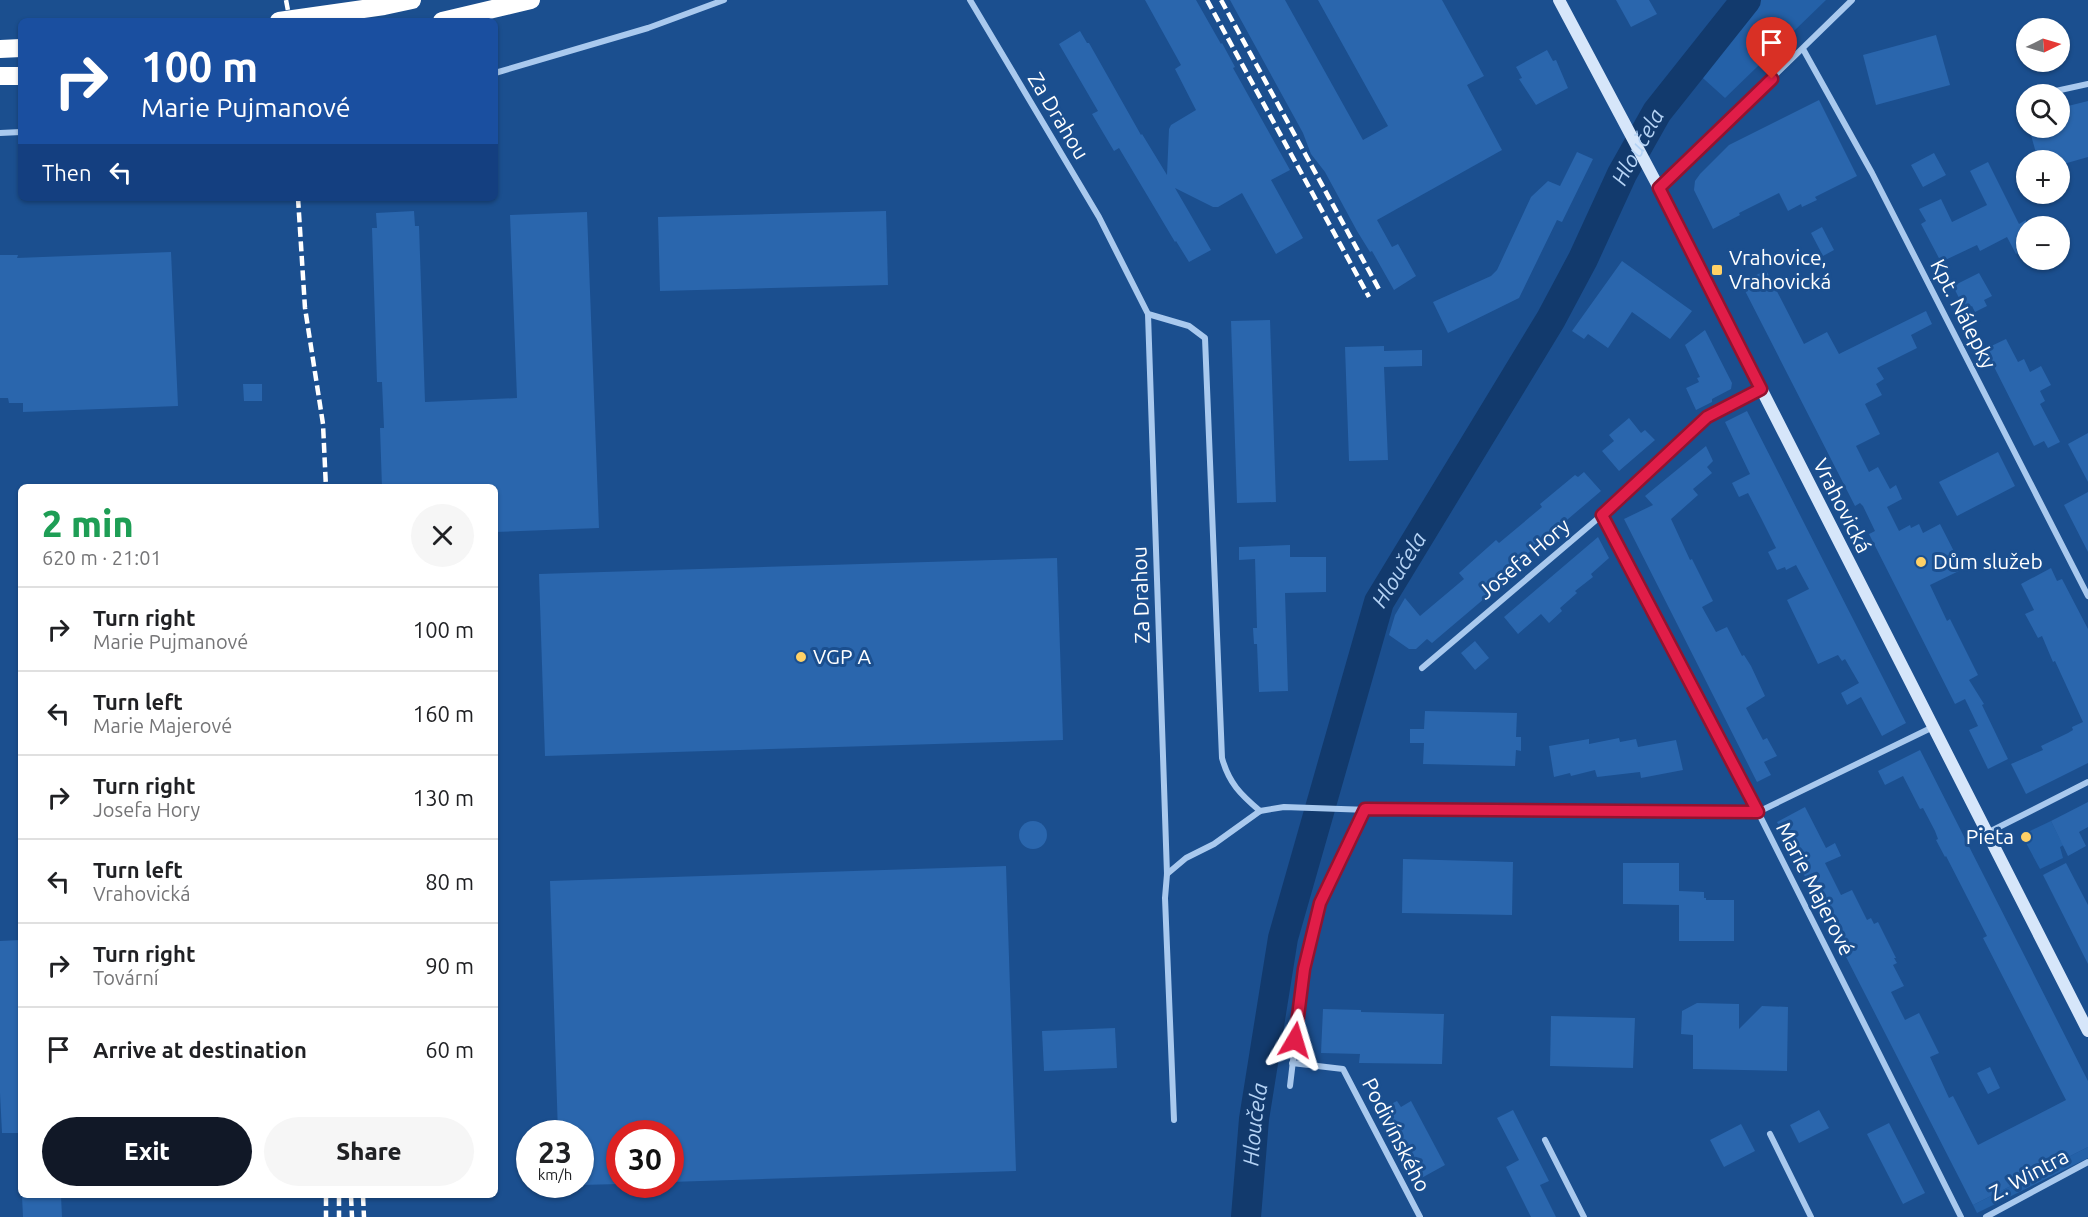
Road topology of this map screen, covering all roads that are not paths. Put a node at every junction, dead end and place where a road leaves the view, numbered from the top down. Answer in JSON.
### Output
{"nodes":[{"id":1,"x":412,"y":0,"type":"edge"},
{"id":2,"x":531,"y":0,"type":"edge"},
{"id":3,"x":724,"y":0,"type":"edge"},
{"id":4,"x":970,"y":0,"type":"edge"},
{"id":5,"x":1559,"y":0,"type":"edge"},
{"id":6,"x":1852,"y":0,"type":"edge"},
{"id":7,"x":300,"y":18,"type":"edge"},
{"id":8,"x":455,"y":18,"type":"edge"},
{"id":9,"x":18,"y":48,"type":"edge"},
{"id":10,"x":0,"y":49,"type":"edge"},
{"id":11,"x":1803,"y":49,"type":"junction"},
{"id":12,"x":498,"y":72,"type":"edge"},
{"id":13,"x":18,"y":75,"type":"edge"},
{"id":14,"x":0,"y":76,"type":"edge"},
{"id":15,"x":2088,"y":84,"type":"edge"},
{"id":16,"x":2070,"y":88,"type":"edge"},
{"id":17,"x":18,"y":132,"type":"edge"},
{"id":18,"x":0,"y":133,"type":"edge"},
{"id":19,"x":1659,"y":188,"type":"junction"},
{"id":20,"x":1148,"y":314,"type":"junction"},
{"id":21,"x":1761,"y":389,"type":"junction"},
{"id":22,"x":1602,"y":515,"type":"junction"},
{"id":23,"x":2088,"y":596,"type":"edge"},
{"id":24,"x":1422,"y":668,"type":"dead end"},
{"id":25,"x":1933,"y":727,"type":"junction"},
{"id":26,"x":2088,"y":782,"type":"edge"},
{"id":27,"x":1365,"y":809,"type":"junction"},
{"id":28,"x":1260,"y":811,"type":"junction"},
{"id":29,"x":1758,"y":812,"type":"junction"},
{"id":30,"x":1987,"y":833,"type":"junction"},
{"id":31,"x":1167,"y":874,"type":"junction"},
{"id":32,"x":2088,"y":1031,"type":"edge"},
{"id":33,"x":1293,"y":1063,"type":"junction"},
{"id":34,"x":1290,"y":1086,"type":"dead end"},
{"id":35,"x":1174,"y":1120,"type":"dead end"},
{"id":36,"x":1770,"y":1134,"type":"dead end"},
{"id":37,"x":1545,"y":1140,"type":"dead end"},
{"id":38,"x":2088,"y":1162,"type":"edge"},
{"id":39,"x":1420,"y":1217,"type":"edge"},
{"id":40,"x":1584,"y":1217,"type":"edge"},
{"id":41,"x":1811,"y":1217,"type":"edge"},
{"id":42,"x":1961,"y":1217,"type":"edge"},
{"id":43,"x":1986,"y":1217,"type":"edge"}],
"edges":[{"from":1,"to":7,"type":"highway","bridge":true},
{"from":2,"to":8,"type":"highway"},
{"from":3,"to":12,"type":"street"},
{"from":4,"to":20,"type":"street","name":"Za Drahou"},
{"from":5,"to":19,"type":"street","name":"Vrahovická"},
{"from":6,"to":11,"type":"street"},
{"from":9,"to":10,"type":"highway"},
{"from":11,"to":19,"type":"street"},
{"from":11,"to":23,"type":"street","name":"Kpt. Nálepky"},
{"from":13,"to":14,"type":"highway"},
{"from":15,"to":16,"type":"street"},
{"from":17,"to":18,"type":"street"},
{"from":19,"to":21,"type":"street","name":"Vrahovická"},
{"from":20,"to":28,"type":"street"},
{"from":20,"to":31,"type":"street","name":"Za Drahou"},
{"from":21,"to":22,"type":"street","name":"Josefa Hory"},
{"from":21,"to":25,"type":"street","name":"Vrahovická"},
{"from":22,"to":24,"type":"street","name":"Josefa Hory"},
{"from":22,"to":29,"type":"street","name":"Marie Majerové"},
{"from":25,"to":29,"type":"street"},
{"from":25,"to":30,"type":"street","name":"Vrahovická"},
{"from":26,"to":30,"type":"street"},
{"from":27,"to":28,"type":"street"},
{"from":27,"to":29,"type":"street"},
{"from":27,"to":33,"type":"street"},
{"from":28,"to":31,"type":"street"},
{"from":29,"to":42,"type":"street","name":"Marie Majerové"},
{"from":30,"to":32,"type":"street","name":"Vrahovická"},
{"from":31,"to":35,"type":"street","name":"Za Drahou"},
{"from":33,"to":34,"type":"street"},
{"from":33,"to":39,"type":"street","name":"Podivínského"},
{"from":36,"to":41,"type":"street"},
{"from":37,"to":40,"type":"street"},
{"from":38,"to":43,"type":"street","name":"Z. Wintra"}]}
